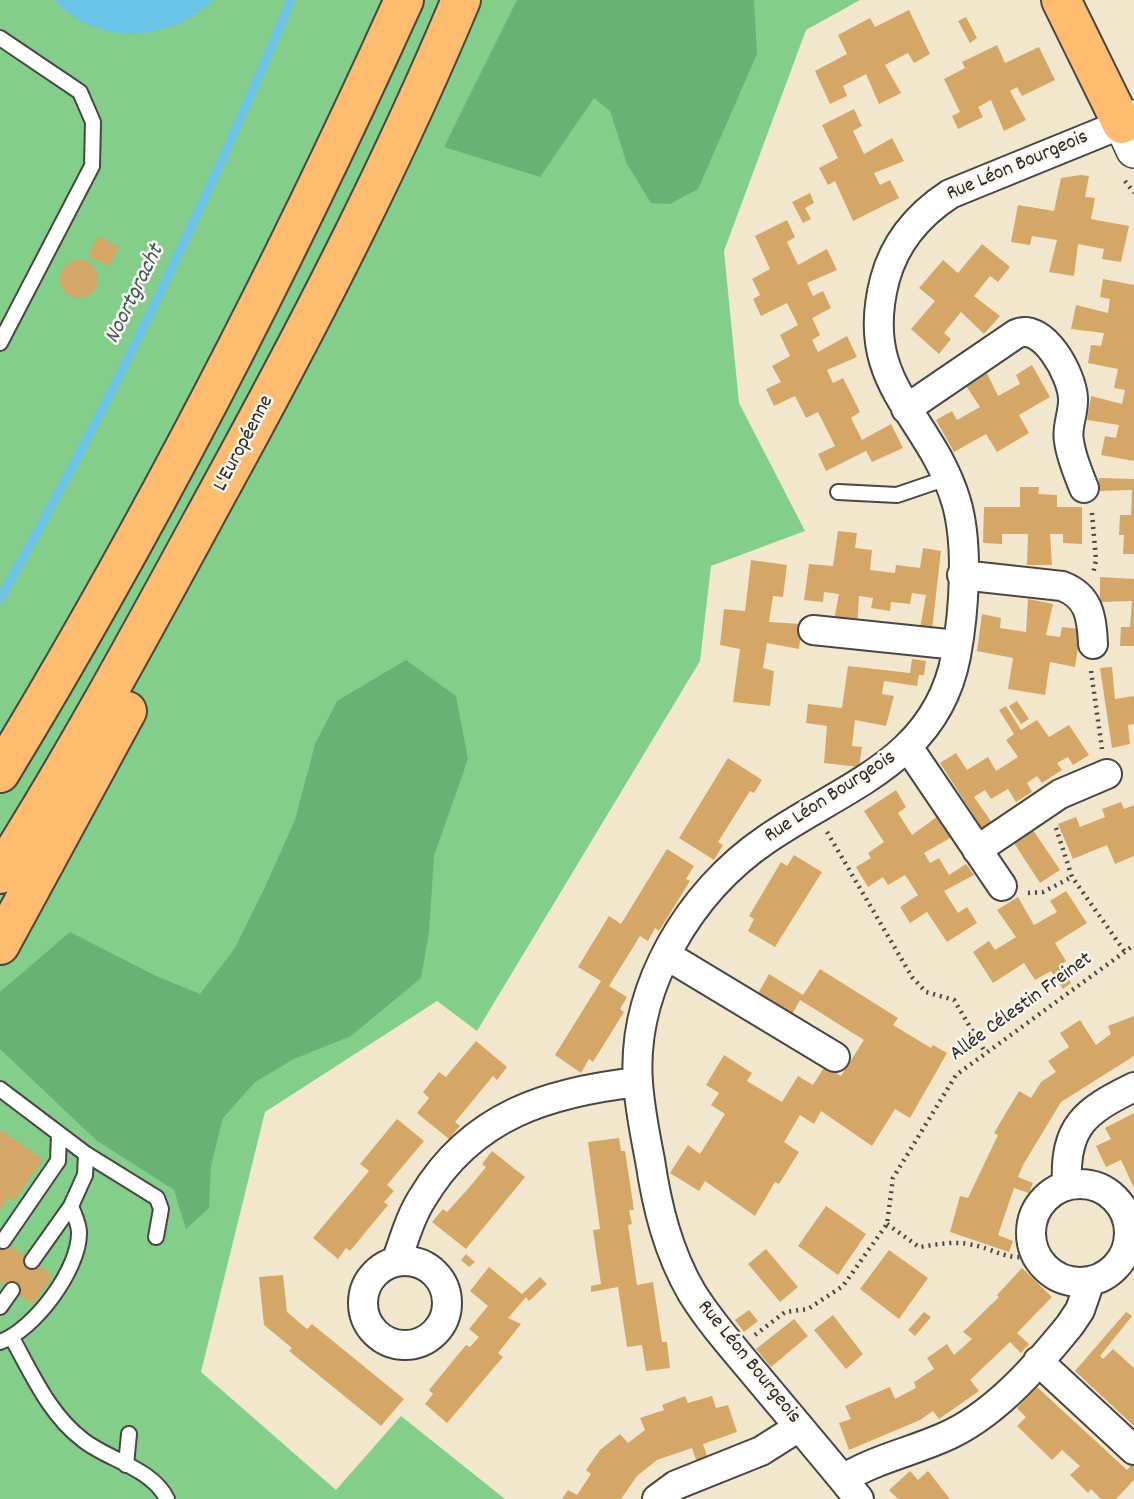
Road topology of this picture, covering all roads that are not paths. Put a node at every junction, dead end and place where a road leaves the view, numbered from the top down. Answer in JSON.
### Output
{"nodes":[{"id":1,"x":404,"y":0,"type":"edge"},
{"id":2,"x":461,"y":0,"type":"edge"},
{"id":3,"x":487,"y":0,"type":"edge"},
{"id":4,"x":1062,"y":0,"type":"edge"},
{"id":5,"x":1091,"y":0,"type":"edge"},
{"id":6,"x":0,"y":38,"type":"edge"},
{"id":7,"x":1134,"y":87,"type":"edge"},
{"id":8,"x":1128,"y":143,"type":"edge"},
{"id":9,"x":340,"y":261,"type":"junction"},
{"id":10,"x":0,"y":343,"type":"edge"},
{"id":11,"x":906,"y":409,"type":"junction"},
{"id":12,"x":236,"y":459,"type":"junction"},
{"id":13,"x":947,"y":478,"type":"junction"},
{"id":14,"x":1084,"y":488,"type":"road end"},
{"id":15,"x":838,"y":492,"type":"dead end"},
{"id":16,"x":962,"y":575,"type":"junction"},
{"id":17,"x":813,"y":630,"type":"dead end"},
{"id":18,"x":1093,"y":644,"type":"road end"},
{"id":19,"x":957,"y":645,"type":"junction"},
{"id":20,"x":908,"y":747,"type":"junction"},
{"id":21,"x":0,"y":773,"type":"edge"},
{"id":22,"x":1107,"y":774,"type":"road end"},
{"id":23,"x":977,"y":850,"type":"junction"},
{"id":24,"x":0,"y":874,"type":"edge"},
{"id":25,"x":1002,"y":886,"type":"road end"},
{"id":26,"x":0,"y":945,"type":"edge"},
{"id":27,"x":666,"y":955,"type":"junction"},
{"id":28,"x":835,"y":1057,"type":"dead end"},
{"id":29,"x":638,"y":1082,"type":"junction"},
{"id":30,"x":1134,"y":1087,"type":"edge"},
{"id":31,"x":0,"y":1089,"type":"edge"},
{"id":32,"x":59,"y":1133,"type":"junction"},
{"id":33,"x":86,"y":1154,"type":"junction"},
{"id":34,"x":1067,"y":1185,"type":"junction"},
{"id":35,"x":71,"y":1206,"type":"junction"},
{"id":36,"x":156,"y":1237,"type":"dead end"},
{"id":37,"x":3,"y":1241,"type":"dead end"},
{"id":38,"x":32,"y":1261,"type":"dead end"},
{"id":39,"x":396,"y":1262,"type":"dead end"},
{"id":40,"x":1090,"y":1281,"type":"junction"},
{"id":41,"x":12,"y":1290,"type":"dead end"},
{"id":42,"x":0,"y":1307,"type":"edge"},
{"id":43,"x":6,"y":1340,"type":"edge"},
{"id":44,"x":1038,"y":1361,"type":"junction"},
{"id":45,"x":799,"y":1427,"type":"junction"},
{"id":46,"x":129,"y":1434,"type":"dead end"},
{"id":47,"x":1134,"y":1450,"type":"edge"},
{"id":48,"x":126,"y":1465,"type":"junction"},
{"id":49,"x":851,"y":1489,"type":"edge"},
{"id":50,"x":167,"y":1499,"type":"edge"},
{"id":51,"x":657,"y":1499,"type":"edge"}],
"edges":[{"from":1,"to":21,"type":"highway"},
{"from":2,"to":9,"type":"highway","name":"L'Européenne"},
{"from":3,"to":9,"type":"highway"},
{"from":4,"to":8,"type":"highway"},
{"from":5,"to":7,"type":"highway"},
{"from":6,"to":10,"type":"lane"},
{"from":8,"to":11,"type":"street","name":"Rue Léon Bourgeois"},
{"from":9,"to":12,"type":"highway","name":"L'Européenne"},
{"from":11,"to":13,"type":"street","name":"Rue Léon Bourgeois"},
{"from":11,"to":14,"type":"street"},
{"from":12,"to":24,"type":"highway","name":"L'Européenne"},
{"from":12,"to":26,"type":"highway"},
{"from":13,"to":15,"type":"lane"},
{"from":13,"to":16,"type":"street","name":"Rue Léon Bourgeois"},
{"from":16,"to":18,"type":"street"},
{"from":16,"to":19,"type":"street","name":"Rue Léon Bourgeois"},
{"from":17,"to":19,"type":"street"},
{"from":19,"to":20,"type":"street","name":"Rue Léon Bourgeois"},
{"from":20,"to":23,"type":"street"},
{"from":20,"to":27,"type":"street","name":"Rue Léon Bourgeois"},
{"from":22,"to":23,"type":"street"},
{"from":23,"to":25,"type":"street"},
{"from":27,"to":28,"type":"street"},
{"from":27,"to":29,"type":"street","name":"Rue Léon Bourgeois"},
{"from":29,"to":39,"type":"street"},
{"from":29,"to":45,"type":"street","name":"Rue Léon Bourgeois"},
{"from":30,"to":34,"type":"street"},
{"from":31,"to":32,"type":"lane"},
{"from":32,"to":33,"type":"lane"},
{"from":32,"to":37,"type":"lane"},
{"from":33,"to":35,"type":"lane"},
{"from":33,"to":36,"type":"lane"},
{"from":34,"to":40,"type":"street"},
{"from":34,"to":40,"type":"street"},
{"from":35,"to":38,"type":"lane"},
{"from":35,"to":43,"type":"lane"},
{"from":40,"to":44,"type":"street"},
{"from":41,"to":42,"type":"lane"},
{"from":43,"to":48,"type":"lane"},
{"from":44,"to":47,"type":"street"},
{"from":44,"to":49,"type":"street"},
{"from":45,"to":49,"type":"street","name":"Rue Léon Bourgeois"},
{"from":45,"to":51,"type":"street"},
{"from":46,"to":48,"type":"lane"},
{"from":48,"to":50,"type":"lane"}]}
